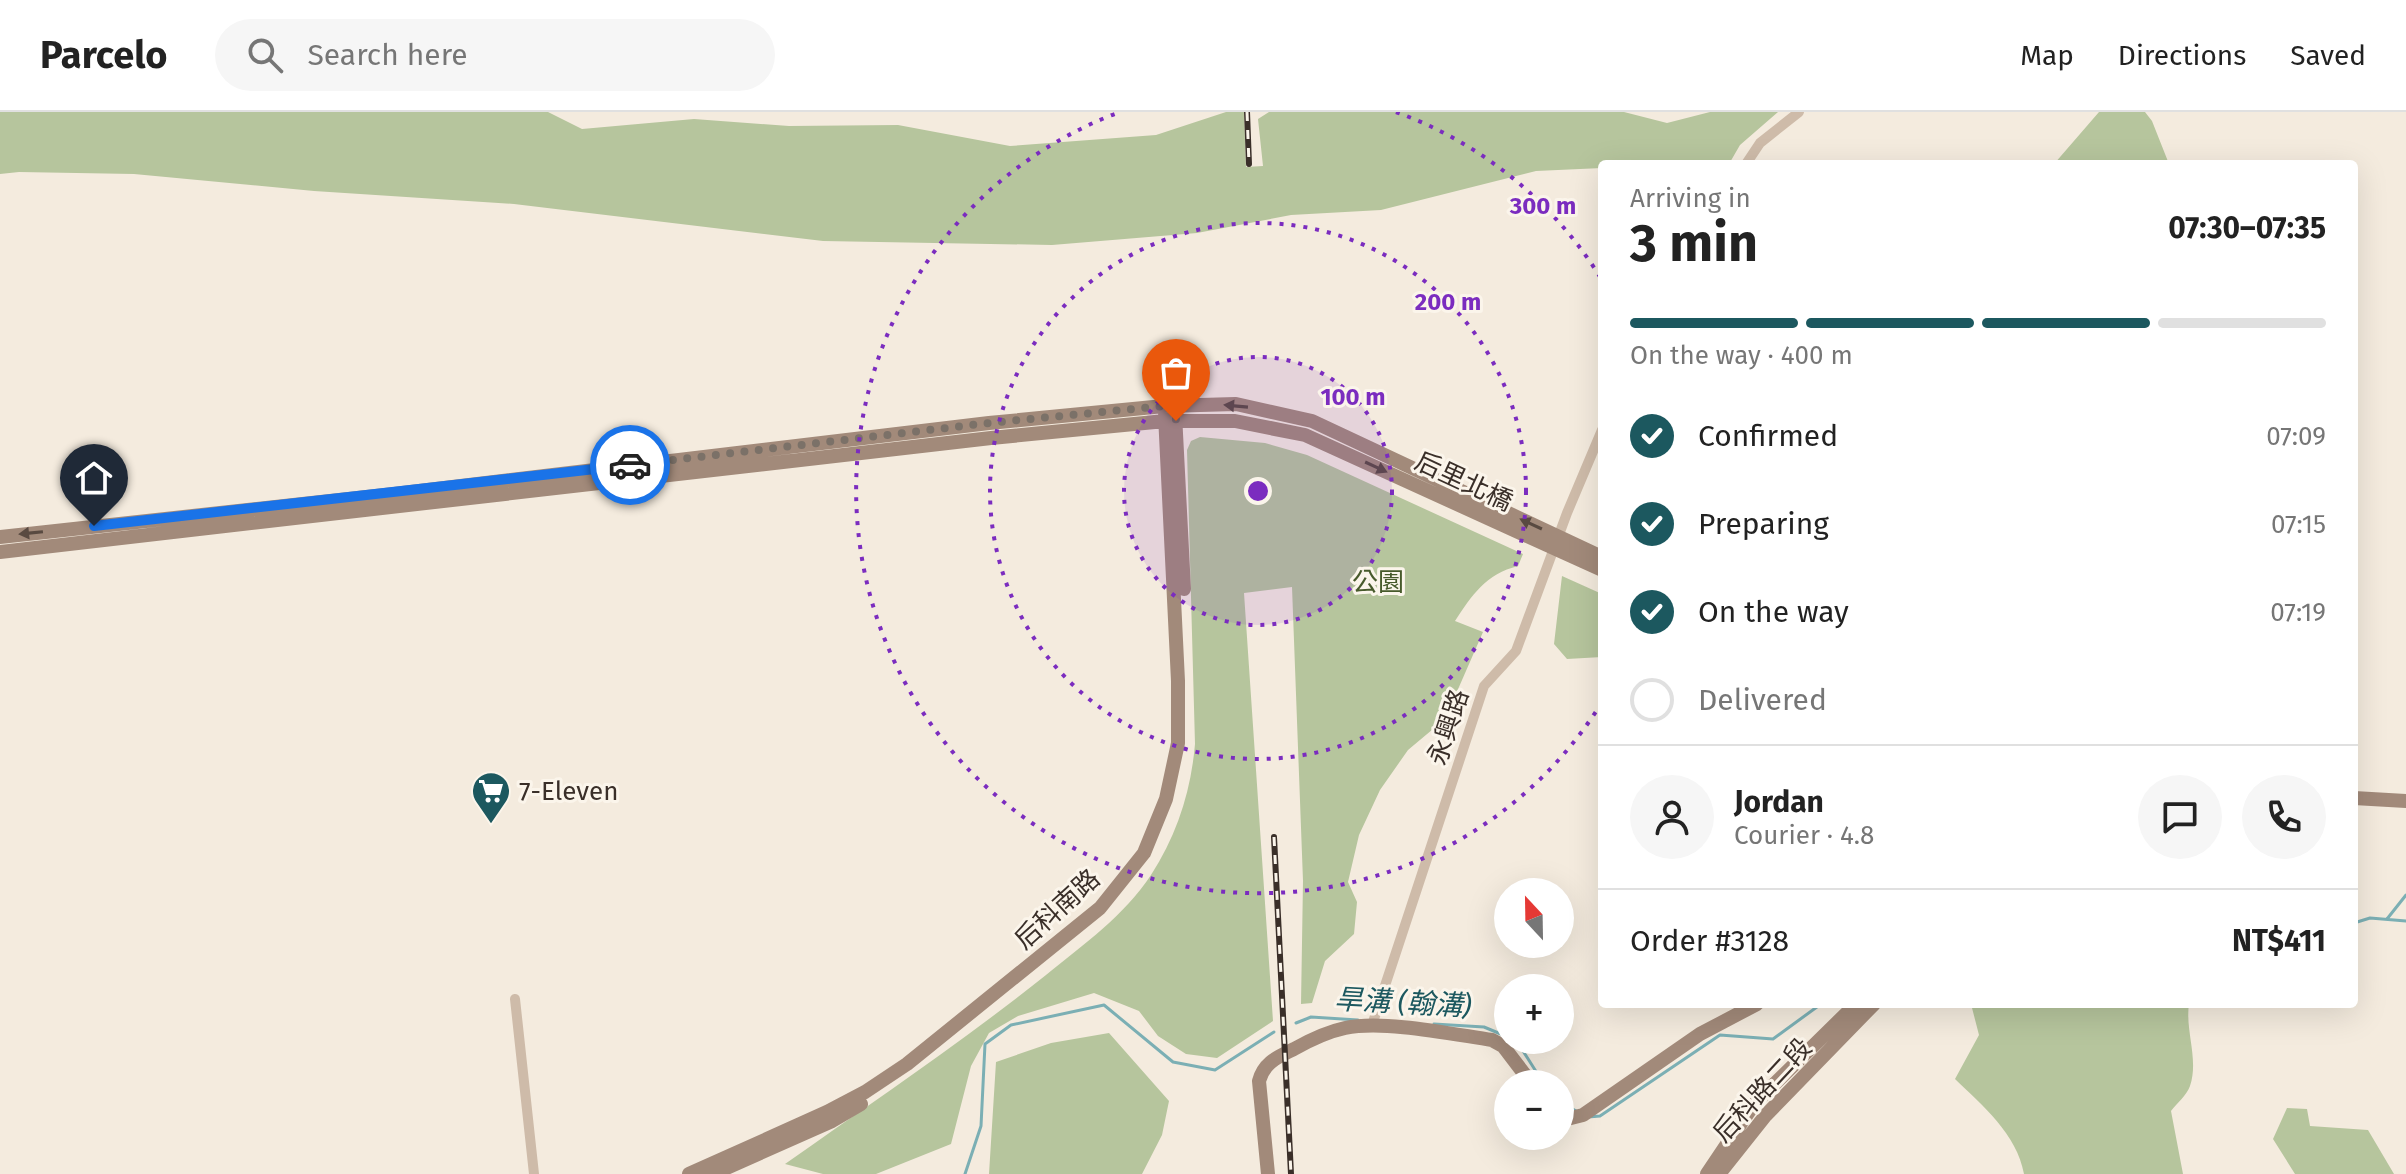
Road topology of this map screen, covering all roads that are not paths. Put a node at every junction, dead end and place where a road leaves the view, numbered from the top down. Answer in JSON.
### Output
{"nodes":[{"id":1,"x":1799,"y":112,"type":"edge"},
{"id":2,"x":1749,"y":160,"type":"edge"},
{"id":3,"x":1170,"y":413,"type":"junction"},
{"id":4,"x":1308,"y":428,"type":"junction"},
{"id":5,"x":1598,"y":439,"type":"edge"},
{"id":6,"x":841,"y":448,"type":"junction"},
{"id":7,"x":540,"y":475,"type":"junction"},
{"id":8,"x":543,"y":491,"type":"junction"},
{"id":9,"x":157,"y":526,"type":"junction"},
{"id":10,"x":0,"y":537,"type":"edge"},
{"id":11,"x":0,"y":552,"type":"edge"},
{"id":12,"x":1598,"y":555,"type":"edge"},
{"id":13,"x":1178,"y":560,"type":"junction"},
{"id":14,"x":1598,"y":568,"type":"edge"},
{"id":15,"x":2358,"y":798,"type":"edge"},
{"id":16,"x":2406,"y":801,"type":"edge"},
{"id":17,"x":515,"y":999,"type":"dead end"},
{"id":18,"x":1749,"y":1008,"type":"edge"},
{"id":19,"x":1852,"y":1008,"type":"edge"},
{"id":20,"x":1870,"y":1008,"type":"edge"},
{"id":21,"x":1372,"y":1025,"type":"junction"},
{"id":22,"x":1521,"y":1070,"type":"edge"},
{"id":23,"x":1574,"y":1117,"type":"edge"},
{"id":24,"x":534,"y":1174,"type":"edge"},
{"id":25,"x":689,"y":1174,"type":"edge"},
{"id":26,"x":713,"y":1174,"type":"edge"},
{"id":27,"x":1268,"y":1174,"type":"edge"},
{"id":28,"x":1707,"y":1174,"type":"edge"},
{"id":29,"x":1719,"y":1174,"type":"edge"}],
"edges":[{"from":1,"to":2,"type":"street"},
{"from":3,"to":4,"type":"street"},
{"from":3,"to":6,"type":"street"},
{"from":3,"to":13,"type":"street","name":"后科南路"},
{"from":12,"to":4,"type":"street","name":"后里北橋","one_way":true},
{"from":4,"to":14,"type":"street","name":"后里北橋","one_way":true},
{"from":5,"to":21,"type":"street","name":"永興路"},
{"from":6,"to":7,"type":"street"},
{"from":6,"to":8,"type":"street"},
{"from":7,"to":8,"type":"street"},
{"from":7,"to":9,"type":"street"},
{"from":8,"to":9,"type":"street"},
{"from":9,"to":10,"type":"street","one_way":true},
{"from":9,"to":11,"type":"street"},
{"from":13,"to":25,"type":"street","name":"后科南路"},
{"from":13,"to":26,"type":"street","name":"后科南路"},
{"from":15,"to":16,"type":"street"},
{"from":17,"to":24,"type":"street"},
{"from":18,"to":23,"type":"street"},
{"from":19,"to":28,"type":"street","name":"后科路二段"},
{"from":20,"to":29,"type":"street","name":"后科路二段"},
{"from":21,"to":22,"type":"street"},
{"from":21,"to":27,"type":"street"}]}
